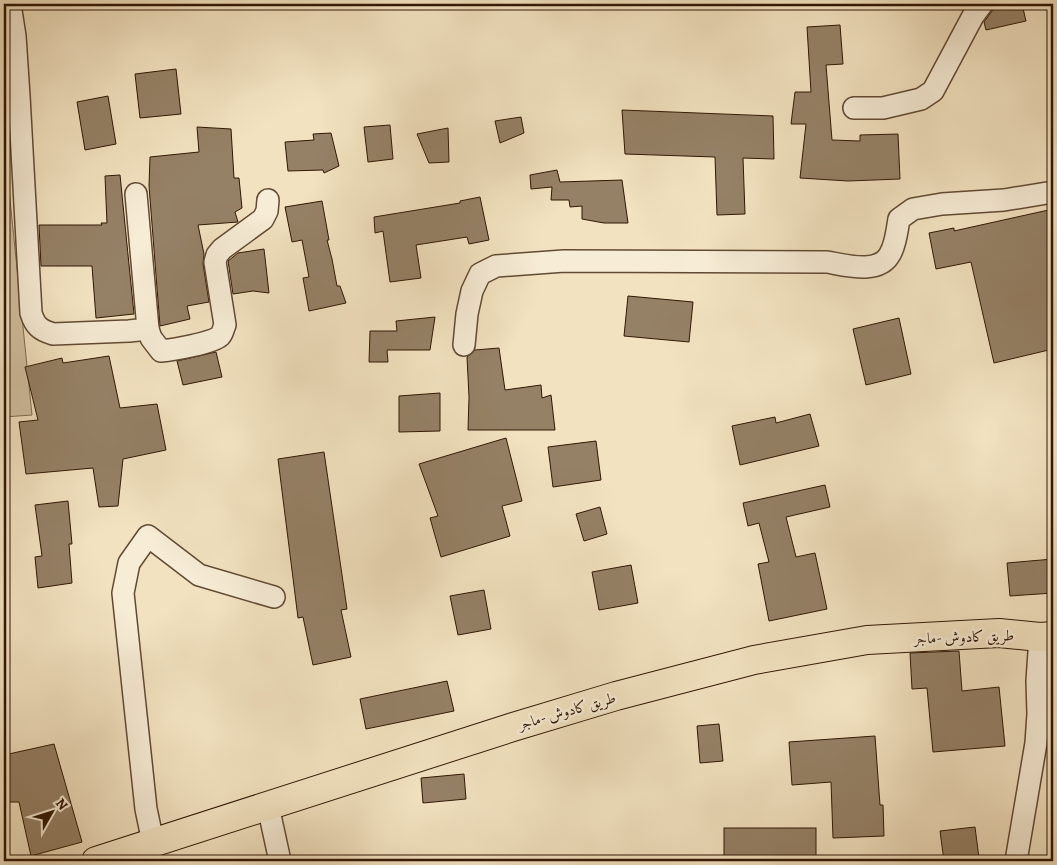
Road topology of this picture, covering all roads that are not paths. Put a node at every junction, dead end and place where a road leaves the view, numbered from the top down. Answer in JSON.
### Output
{"nodes":[{"id":1,"x":10,"y":4,"type":"edge"},
{"id":2,"x":982,"y":4,"type":"edge"},
{"id":3,"x":854,"y":108,"type":"dead end"},
{"id":4,"x":1053,"y":192,"type":"edge"},
{"id":5,"x":136,"y":194,"type":"dead end"},
{"id":6,"x":268,"y":200,"type":"dead end"},
{"id":7,"x":148,"y":328,"type":"junction"},
{"id":8,"x":464,"y":345,"type":"dead end"},
{"id":9,"x":274,"y":597,"type":"dead end"},
{"id":10,"x":1047,"y":636,"type":"edge"},
{"id":11,"x":268,"y":806,"type":"junction"},
{"id":12,"x":153,"y":842,"type":"junction"},
{"id":13,"x":96,"y":861,"type":"edge"},
{"id":14,"x":280,"y":861,"type":"edge"},
{"id":15,"x":1016,"y":861,"type":"edge"}],
"edges":[{"from":1,"to":7,"type":"street"},
{"from":2,"to":3,"type":"street"},
{"from":4,"to":8,"type":"street"},
{"from":5,"to":7,"type":"street"},
{"from":6,"to":7,"type":"street"},
{"from":9,"to":12,"type":"street"},
{"from":10,"to":11,"type":"highway","name":"طريق كادوش -ماجر"},
{"from":10,"to":15,"type":"street"},
{"from":11,"to":12,"type":"highway","name":"طريق كادوش -ماجر"},
{"from":11,"to":14,"type":"street"},
{"from":12,"to":13,"type":"highway","name":"طريق كادوش -ماجر"}]}
